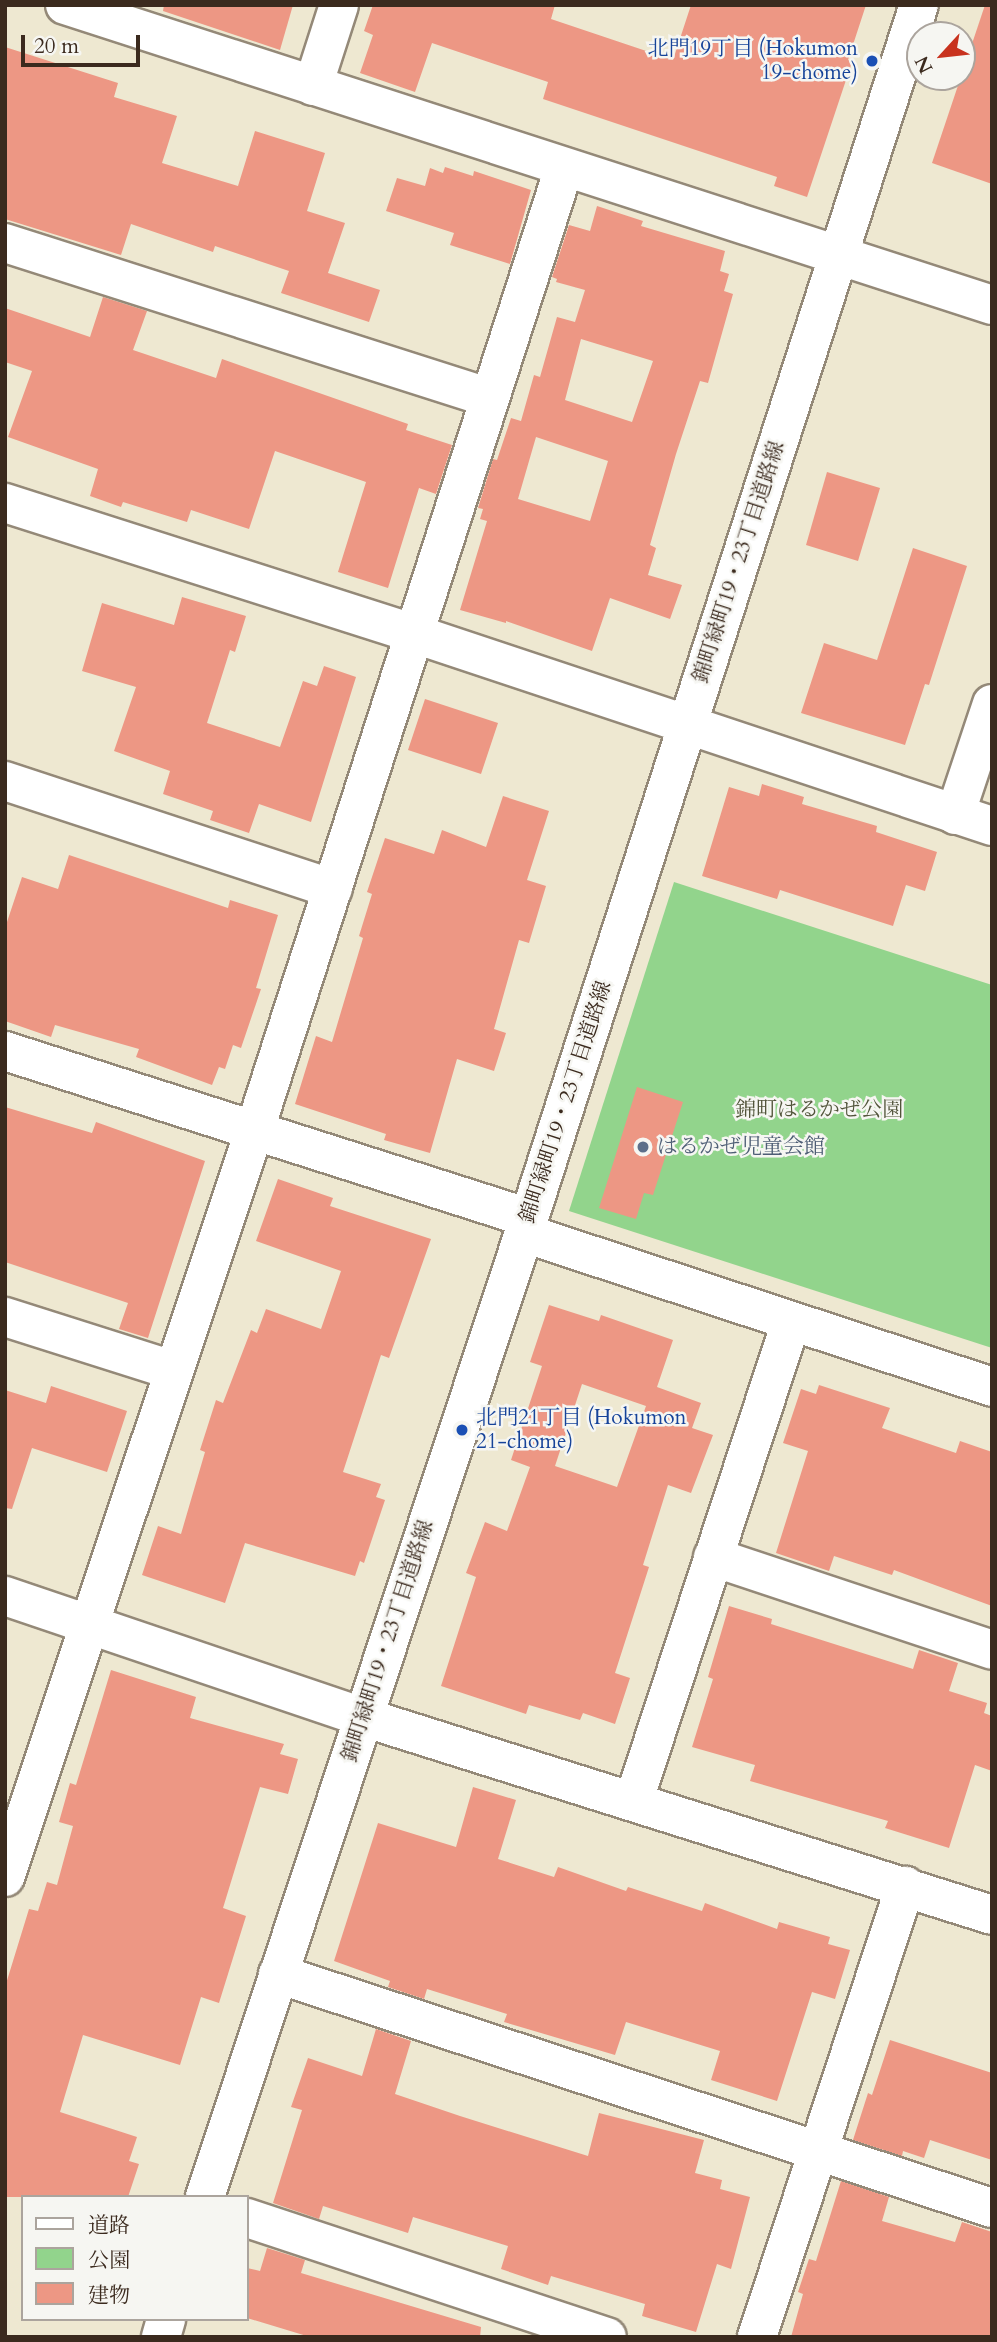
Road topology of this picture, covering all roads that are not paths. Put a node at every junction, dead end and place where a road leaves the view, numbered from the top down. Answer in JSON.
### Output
{"nodes":[{"id":1,"x":65,"y":5,"type":"edge"},
{"id":2,"x":339,"y":5,"type":"edge"},
{"id":3,"x":919,"y":5,"type":"edge"},
{"id":4,"x":313,"y":86,"type":"junction"},
{"id":5,"x":564,"y":168,"type":"junction"},
{"id":6,"x":5,"y":243,"type":"edge"},
{"id":7,"x":837,"y":257,"type":"junction"},
{"id":8,"x":992,"y":305,"type":"edge"},
{"id":9,"x":490,"y":398,"type":"junction"},
{"id":10,"x":5,"y":503,"type":"edge"},
{"id":11,"x":415,"y":634,"type":"junction"},
{"id":12,"x":992,"y":704,"type":"edge"},
{"id":13,"x":687,"y":725,"type":"junction"},
{"id":14,"x":5,"y":781,"type":"edge"},
{"id":15,"x":955,"y":815,"type":"junction"},
{"id":16,"x":992,"y":827,"type":"edge"},
{"id":17,"x":332,"y":889,"type":"junction"},
{"id":18,"x":5,"y":1051,"type":"edge"},
{"id":19,"x":254,"y":1132,"type":"junction"},
{"id":20,"x":526,"y":1226,"type":"junction"},
{"id":21,"x":5,"y":1317,"type":"edge"},
{"id":22,"x":791,"y":1322,"type":"junction"},
{"id":23,"x":172,"y":1370,"type":"junction"},
{"id":24,"x":992,"y":1387,"type":"edge"},
{"id":25,"x":713,"y":1557,"type":"junction"},
{"id":26,"x":5,"y":1596,"type":"edge"},
{"id":27,"x":91,"y":1623,"type":"junction"},
{"id":28,"x":992,"y":1650,"type":"edge"},
{"id":29,"x":363,"y":1717,"type":"junction"},
{"id":30,"x":635,"y":1800,"type":"junction"},
{"id":31,"x":5,"y":1877,"type":"edge"},
{"id":32,"x":905,"y":1886,"type":"junction"},
{"id":33,"x":992,"y":1915,"type":"edge"},
{"id":34,"x":278,"y":1974,"type":"junction"},
{"id":35,"x":818,"y":2153,"type":"junction"},
{"id":36,"x":206,"y":2195,"type":"edge"},
{"id":37,"x":992,"y":2208,"type":"edge"},
{"id":38,"x":248,"y":2218,"type":"edge"},
{"id":39,"x":607,"y":2337,"type":"edge"},
{"id":40,"x":757,"y":2337,"type":"edge"}],
"edges":[{"from":1,"to":4,"type":"street"},
{"from":2,"to":4,"type":"street"},
{"from":3,"to":7,"type":"street","name":"錦町緑町19・23丁目道路線"},
{"from":4,"to":5,"type":"street"},
{"from":5,"to":7,"type":"street"},
{"from":5,"to":9,"type":"street"},
{"from":6,"to":9,"type":"street"},
{"from":7,"to":8,"type":"street"},
{"from":7,"to":13,"type":"street","name":"錦町緑町19・23丁目道路線"},
{"from":9,"to":11,"type":"street"},
{"from":10,"to":11,"type":"street"},
{"from":11,"to":13,"type":"street"},
{"from":11,"to":17,"type":"street"},
{"from":12,"to":15,"type":"street"},
{"from":13,"to":15,"type":"street"},
{"from":13,"to":20,"type":"street","name":"錦町緑町19・23丁目道路線"},
{"from":14,"to":17,"type":"street"},
{"from":15,"to":16,"type":"street"},
{"from":17,"to":19,"type":"street"},
{"from":18,"to":19,"type":"street"},
{"from":19,"to":20,"type":"street"},
{"from":19,"to":23,"type":"street"},
{"from":20,"to":22,"type":"street"},
{"from":20,"to":29,"type":"street","name":"錦町緑町19・23丁目道路線"},
{"from":21,"to":23,"type":"street"},
{"from":22,"to":24,"type":"street"},
{"from":22,"to":25,"type":"street"},
{"from":23,"to":27,"type":"street"},
{"from":25,"to":28,"type":"street"},
{"from":25,"to":30,"type":"street"},
{"from":26,"to":27,"type":"street"},
{"from":27,"to":29,"type":"street"},
{"from":27,"to":31,"type":"street"},
{"from":29,"to":30,"type":"street"},
{"from":29,"to":34,"type":"street","name":"錦町緑町19・23丁目道路線"},
{"from":30,"to":32,"type":"street"},
{"from":32,"to":33,"type":"street"},
{"from":32,"to":35,"type":"street"},
{"from":34,"to":35,"type":"street"},
{"from":34,"to":36,"type":"street","name":"錦町緑町19・23丁目道路線"},
{"from":35,"to":37,"type":"street"},
{"from":35,"to":40,"type":"street"},
{"from":38,"to":39,"type":"street"}]}
